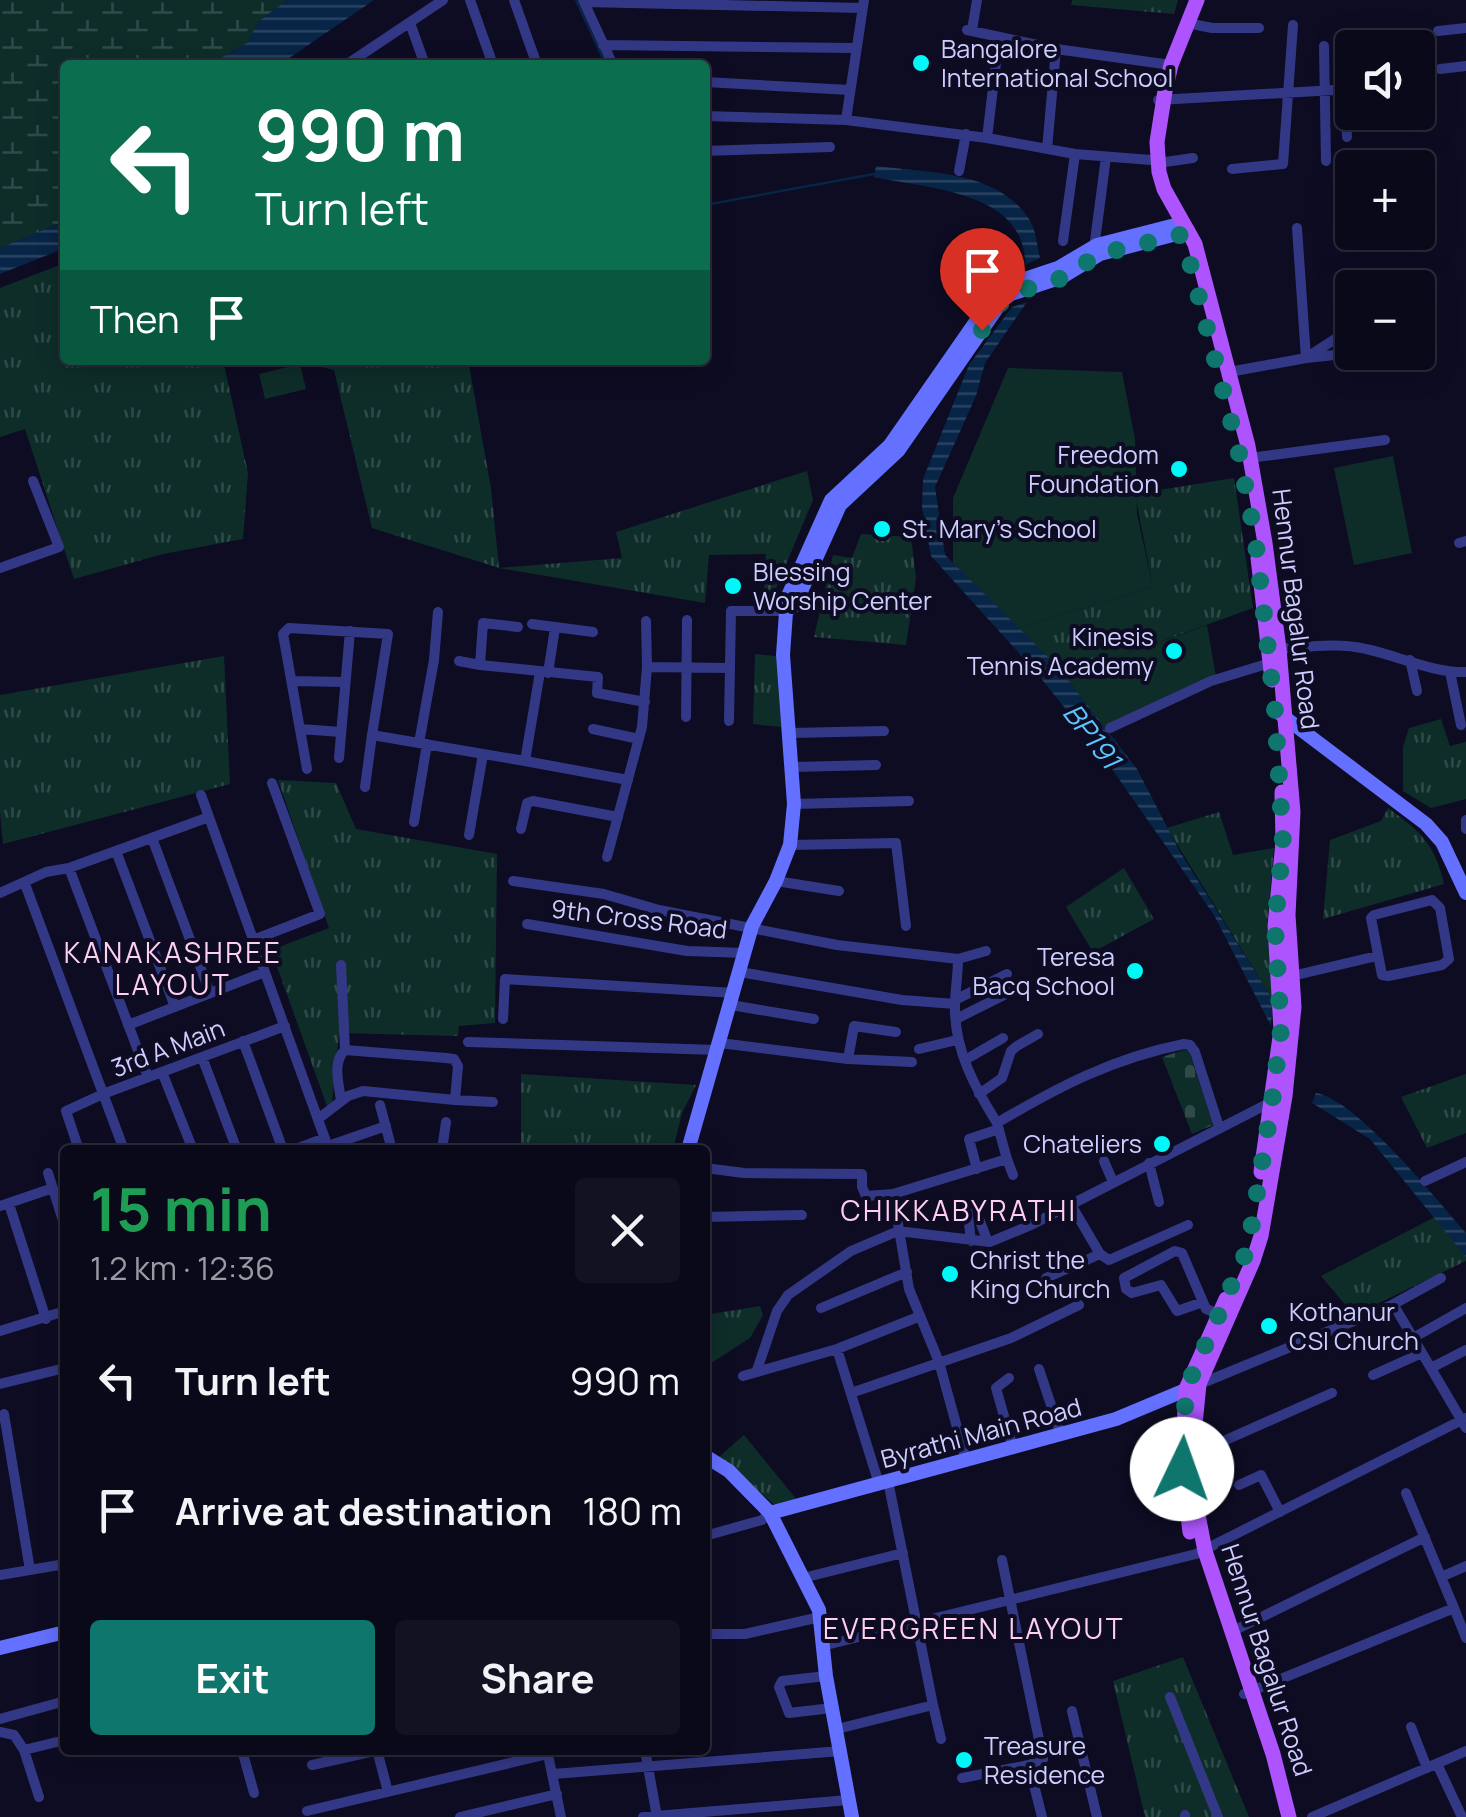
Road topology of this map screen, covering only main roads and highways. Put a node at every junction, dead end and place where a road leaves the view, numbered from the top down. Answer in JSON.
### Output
{"nodes":[{"id":1,"x":1189,"y":0,"type":"edge"},
{"id":2,"x":1197,"y":0,"type":"edge"},
{"id":3,"x":1168,"y":63,"type":"junction"},
{"id":4,"x":1182,"y":229,"type":"junction"},
{"id":5,"x":1275,"y":656,"type":"junction"},
{"id":6,"x":1280,"y":713,"type":"junction"},
{"id":7,"x":1461,"y":865,"type":"edge"},
{"id":8,"x":1466,"y":893,"type":"edge"},
{"id":9,"x":1286,"y":1044,"type":"junction"},
{"id":10,"x":689,"y":1145,"type":"edge"},
{"id":11,"x":1193,"y":1387,"type":"junction"},
{"id":12,"x":710,"y":1459,"type":"edge"},
{"id":13,"x":770,"y":1513,"type":"junction"},
{"id":14,"x":1201,"y":1553,"type":"junction"},
{"id":15,"x":60,"y":1633,"type":"edge"},
{"id":16,"x":0,"y":1648,"type":"edge"},
{"id":17,"x":1248,"y":1692,"type":"junction"},
{"id":18,"x":852,"y":1817,"type":"edge"},
{"id":19,"x":1281,"y":1817,"type":"edge"},
{"id":20,"x":1289,"y":1817,"type":"edge"}],
"edges":[{"from":1,"to":3,"type":"main road","name":"Hennur Bagalur Road"},
{"from":2,"to":3,"type":"main road","name":"Hennur Bagalur Road"},
{"from":3,"to":4,"type":"main road","name":"Hennur Bagalur Road"},
{"from":4,"to":5,"type":"main road","name":"Hennur Bagalur Road"},
{"from":4,"to":5,"type":"main road","name":"Hennur Bagalur Road"},
{"from":4,"to":10,"type":"main road"},
{"from":5,"to":6,"type":"main road","name":"Hennur Bagalur Road"},
{"from":6,"to":7,"type":"main road"},
{"from":6,"to":9,"type":"main road","name":"Hennur Bagalur Road"},
{"from":6,"to":9,"type":"main road","name":"Hennur Bagalur Road"},
{"from":7,"to":8,"type":"main road"},
{"from":9,"to":11,"type":"main road","name":"Hennur Bagalur Road"},
{"from":11,"to":13,"type":"main road","name":"Byrathi Main Road"},
{"from":11,"to":14,"type":"main road","name":"Hennur Bagalur Road"},
{"from":11,"to":14,"type":"main road","name":"Hennur Bagalur Road"},
{"from":12,"to":13,"type":"main road"},
{"from":13,"to":18,"type":"main road"},
{"from":14,"to":17,"type":"main road","name":"Hennur Bagalur Road"},
{"from":14,"to":17,"type":"main road","name":"Hennur Bagalur Road"},
{"from":15,"to":16,"type":"main road"},
{"from":17,"to":19,"type":"main road","name":"Hennur Bagalur Road"},
{"from":17,"to":20,"type":"main road","name":"Hennur Bagalur Road"}]}
